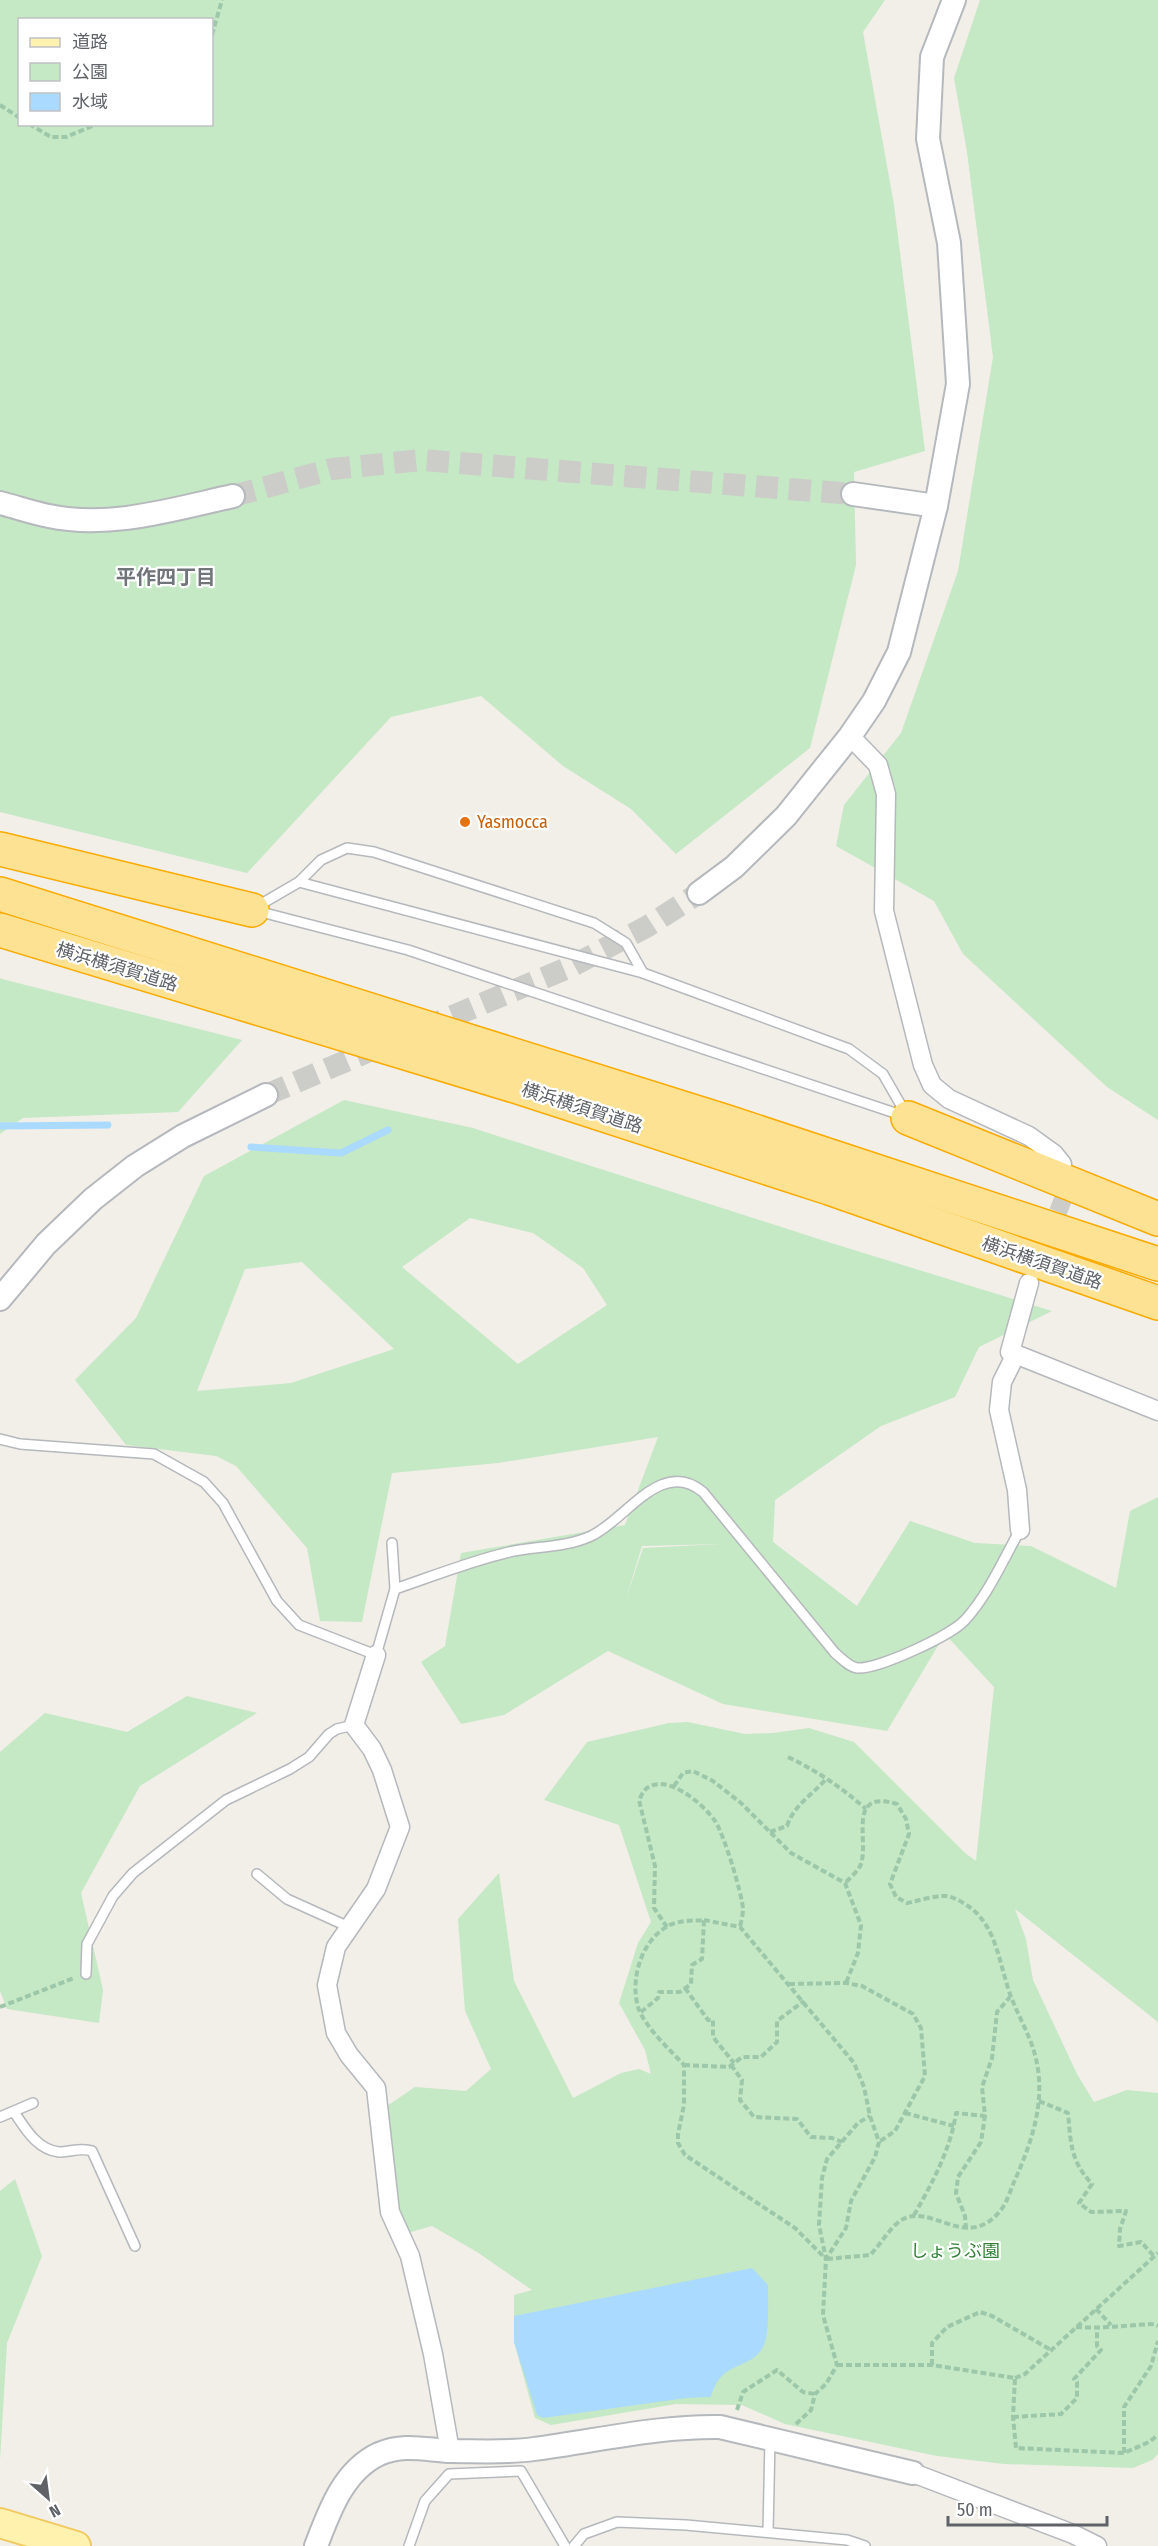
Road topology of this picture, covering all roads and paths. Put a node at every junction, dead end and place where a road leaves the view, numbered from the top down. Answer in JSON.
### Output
{"nodes":[{"id":1,"x":222,"y":0,"type":"edge"},
{"id":2,"x":954,"y":0,"type":"edge"},
{"id":3,"x":213,"y":32,"type":"edge"},
{"id":4,"x":0,"y":105,"type":"edge"},
{"id":5,"x":18,"y":117,"type":"edge"},
{"id":6,"x":32,"y":126,"type":"edge"},
{"id":7,"x":92,"y":126,"type":"edge"},
{"id":8,"x":853,"y":494,"type":"tunnel mouth"},
{"id":9,"x":233,"y":496,"type":"tunnel mouth"},
{"id":10,"x":0,"y":502,"type":"edge"},
{"id":11,"x":936,"y":506,"type":"junction"},
{"id":12,"x":850,"y":736,"type":"junction"},
{"id":13,"x":0,"y":849,"type":"edge"},
{"id":14,"x":299,"y":882,"type":"junction"},
{"id":15,"x":699,"y":893,"type":"tunnel mouth"},
{"id":16,"x":0,"y":894,"type":"edge"},
{"id":17,"x":252,"y":910,"type":"junction"},
{"id":18,"x":0,"y":930,"type":"edge"},
{"id":19,"x":0,"y":938,"type":"edge"},
{"id":20,"x":106,"y":964,"type":"junction"},
{"id":21,"x":643,"y":973,"type":"junction"},
{"id":22,"x":266,"y":1095,"type":"tunnel mouth"},
{"id":23,"x":908,"y":1118,"type":"junction"},
{"id":24,"x":1062,"y":1164,"type":"dead end"},
{"id":25,"x":1158,"y":1220,"type":"edge"},
{"id":26,"x":1158,"y":1264,"type":"edge"},
{"id":27,"x":1029,"y":1283,"type":"dead end"},
{"id":28,"x":0,"y":1299,"type":"edge"},
{"id":29,"x":1158,"y":1304,"type":"edge"},
{"id":30,"x":1016,"y":1354,"type":"junction"},
{"id":31,"x":1158,"y":1411,"type":"edge"},
{"id":32,"x":0,"y":1440,"type":"edge"},
{"id":33,"x":1020,"y":1530,"type":"joint"},
{"id":34,"x":392,"y":1543,"type":"dead end"},
{"id":35,"x":395,"y":1589,"type":"junction"},
{"id":36,"x":376,"y":1655,"type":"junction"},
{"id":37,"x":354,"y":1725,"type":"junction"},
{"id":38,"x":788,"y":1757,"type":"dead end"},
{"id":39,"x":826,"y":1779,"type":"junction"},
{"id":40,"x":674,"y":1786,"type":"junction"},
{"id":41,"x":866,"y":1809,"type":"junction"},
{"id":42,"x":770,"y":1832,"type":"junction"},
{"id":43,"x":257,"y":1874,"type":"dead end"},
{"id":44,"x":845,"y":1883,"type":"junction"},
{"id":45,"x":704,"y":1920,"type":"junction"},
{"id":46,"x":349,"y":1927,"type":"junction"},
{"id":47,"x":667,"y":1927,"type":"junction"},
{"id":48,"x":740,"y":1927,"type":"junction"},
{"id":49,"x":86,"y":1974,"type":"joint"},
{"id":50,"x":846,"y":1983,"type":"junction"},
{"id":51,"x":789,"y":1984,"type":"junction"},
{"id":52,"x":685,"y":1988,"type":"junction"},
{"id":53,"x":1011,"y":1997,"type":"junction"},
{"id":54,"x":804,"y":2001,"type":"junction"},
{"id":55,"x":0,"y":2007,"type":"edge"},
{"id":56,"x":641,"y":2012,"type":"junction"},
{"id":57,"x":732,"y":2064,"type":"junction"},
{"id":58,"x":684,"y":2065,"type":"junction"},
{"id":59,"x":1039,"y":2101,"type":"junction"},
{"id":60,"x":33,"y":2103,"type":"dead end"},
{"id":61,"x":14,"y":2112,"type":"junction"},
{"id":62,"x":905,"y":2114,"type":"junction"},
{"id":63,"x":870,"y":2116,"type":"junction"},
{"id":64,"x":985,"y":2116,"type":"junction"},
{"id":65,"x":0,"y":2117,"type":"edge"},
{"id":66,"x":954,"y":2126,"type":"junction"},
{"id":67,"x":842,"y":2142,"type":"junction"},
{"id":68,"x":879,"y":2142,"type":"junction"},
{"id":69,"x":914,"y":2215,"type":"junction"},
{"id":70,"x":966,"y":2229,"type":"junction"},
{"id":71,"x":135,"y":2246,"type":"dead end"},
{"id":72,"x":1156,"y":2254,"type":"edge"},
{"id":73,"x":826,"y":2259,"type":"junction"},
{"id":74,"x":1096,"y":2309,"type":"junction"},
{"id":75,"x":1112,"y":2325,"type":"junction"},
{"id":76,"x":1158,"y":2326,"type":"edge"},
{"id":77,"x":1076,"y":2327,"type":"junction"},
{"id":78,"x":1097,"y":2329,"type":"junction"},
{"id":79,"x":1158,"y":2340,"type":"edge"},
{"id":80,"x":1051,"y":2350,"type":"junction"},
{"id":81,"x":837,"y":2365,"type":"junction"},
{"id":82,"x":932,"y":2365,"type":"junction"},
{"id":83,"x":1015,"y":2378,"type":"junction"},
{"id":84,"x":815,"y":2394,"type":"junction"},
{"id":85,"x":736,"y":2414,"type":"dead end"},
{"id":86,"x":1013,"y":2417,"type":"junction"},
{"id":87,"x":781,"y":2434,"type":"junction"},
{"id":88,"x":1158,"y":2435,"type":"edge"},
{"id":89,"x":450,"y":2451,"type":"junction"},
{"id":90,"x":1124,"y":2453,"type":"junction"},
{"id":91,"x":913,"y":2473,"type":"joint"},
{"id":92,"x":0,"y":2523,"type":"edge"},
{"id":93,"x":768,"y":2532,"type":"junction"},
{"id":94,"x":76,"y":2546,"type":"edge"},
{"id":95,"x":316,"y":2546,"type":"edge"},
{"id":96,"x":409,"y":2546,"type":"edge"},
{"id":97,"x":565,"y":2546,"type":"edge"},
{"id":98,"x":574,"y":2546,"type":"edge"},
{"id":99,"x":865,"y":2546,"type":"edge"},
{"id":100,"x":1097,"y":2546,"type":"edge"}],
"edges":[{"from":1,"to":3,"type":"path"},
{"from":2,"to":11,"type":"street"},
{"from":4,"to":5,"type":"path"},
{"from":6,"to":7,"type":"path"},
{"from":8,"to":11,"type":"street"},
{"from":9,"to":10,"type":"street"},
{"from":11,"to":12,"type":"street"},
{"from":12,"to":15,"type":"street"},
{"from":12,"to":24,"type":"street"},
{"from":13,"to":17,"type":"highway"},
{"from":14,"to":17,"type":"lane"},
{"from":14,"to":21,"type":"lane"},
{"from":14,"to":21,"type":"lane"},
{"from":16,"to":26,"type":"highway","name":"横浜横須賀道路"},
{"from":17,"to":23,"type":"lane"},
{"from":18,"to":20,"type":"highway","name":"横浜横須賀道路"},
{"from":19,"to":20,"type":"highway"},
{"from":20,"to":29,"type":"highway","name":"横浜横須賀道路"},
{"from":21,"to":23,"type":"lane"},
{"from":22,"to":28,"type":"street"},
{"from":23,"to":25,"type":"highway"},
{"from":27,"to":30,"type":"street"},
{"from":30,"to":31,"type":"street"},
{"from":30,"to":33,"type":"street"},
{"from":32,"to":36,"type":"lane"},
{"from":33,"to":35,"type":"lane"},
{"from":34,"to":35,"type":"lane"},
{"from":35,"to":36,"type":"lane"},
{"from":36,"to":37,"type":"street"},
{"from":37,"to":46,"type":"street"},
{"from":37,"to":49,"type":"lane"},
{"from":38,"to":39,"type":"path"},
{"from":39,"to":41,"type":"path"},
{"from":39,"to":42,"type":"path"},
{"from":40,"to":42,"type":"path"},
{"from":40,"to":47,"type":"path"},
{"from":40,"to":48,"type":"path"},
{"from":41,"to":44,"type":"path"},
{"from":41,"to":53,"type":"path"},
{"from":42,"to":44,"type":"path"},
{"from":43,"to":46,"type":"lane"},
{"from":44,"to":50,"type":"path"},
{"from":45,"to":47,"type":"path"},
{"from":45,"to":48,"type":"path"},
{"from":45,"to":52,"type":"path"},
{"from":46,"to":89,"type":"street"},
{"from":47,"to":56,"type":"path"},
{"from":48,"to":51,"type":"path"},
{"from":49,"to":55,"type":"path"},
{"from":50,"to":51,"type":"path"},
{"from":50,"to":62,"type":"path"},
{"from":51,"to":54,"type":"path"},
{"from":52,"to":56,"type":"path"},
{"from":52,"to":57,"type":"path"},
{"from":53,"to":59,"type":"path"},
{"from":53,"to":64,"type":"path"},
{"from":54,"to":57,"type":"path"},
{"from":54,"to":63,"type":"path"},
{"from":56,"to":58,"type":"path"},
{"from":57,"to":58,"type":"path"},
{"from":57,"to":67,"type":"path"},
{"from":58,"to":73,"type":"path"},
{"from":59,"to":70,"type":"path"},
{"from":59,"to":72,"type":"path"},
{"from":60,"to":61,"type":"lane"},
{"from":61,"to":65,"type":"lane"},
{"from":61,"to":71,"type":"lane"},
{"from":62,"to":66,"type":"path"},
{"from":62,"to":68,"type":"path"},
{"from":63,"to":67,"type":"path"},
{"from":63,"to":68,"type":"path"},
{"from":64,"to":66,"type":"path"},
{"from":64,"to":70,"type":"path"},
{"from":66,"to":69,"type":"path"},
{"from":67,"to":73,"type":"path"},
{"from":68,"to":73,"type":"path"},
{"from":69,"to":70,"type":"path"},
{"from":69,"to":73,"type":"path"},
{"from":72,"to":74,"type":"path"},
{"from":73,"to":81,"type":"path"},
{"from":74,"to":75,"type":"path"},
{"from":74,"to":77,"type":"path"},
{"from":75,"to":76,"type":"path"},
{"from":75,"to":78,"type":"path"},
{"from":77,"to":78,"type":"path"},
{"from":77,"to":80,"type":"path"},
{"from":78,"to":86,"type":"path"},
{"from":79,"to":90,"type":"path"},
{"from":80,"to":82,"type":"path"},
{"from":80,"to":83,"type":"path"},
{"from":81,"to":82,"type":"path"},
{"from":81,"to":84,"type":"path"},
{"from":82,"to":83,"type":"path"},
{"from":83,"to":86,"type":"path"},
{"from":84,"to":85,"type":"path"},
{"from":84,"to":87,"type":"path"},
{"from":86,"to":90,"type":"path"},
{"from":87,"to":89,"type":"street"},
{"from":87,"to":91,"type":"street"},
{"from":87,"to":93,"type":"lane"},
{"from":88,"to":90,"type":"path"},
{"from":89,"to":95,"type":"street"},
{"from":91,"to":100,"type":"street"},
{"from":92,"to":94,"type":"main road"},
{"from":93,"to":98,"type":"lane"},
{"from":93,"to":99,"type":"lane"},
{"from":96,"to":97,"type":"lane"}]}
